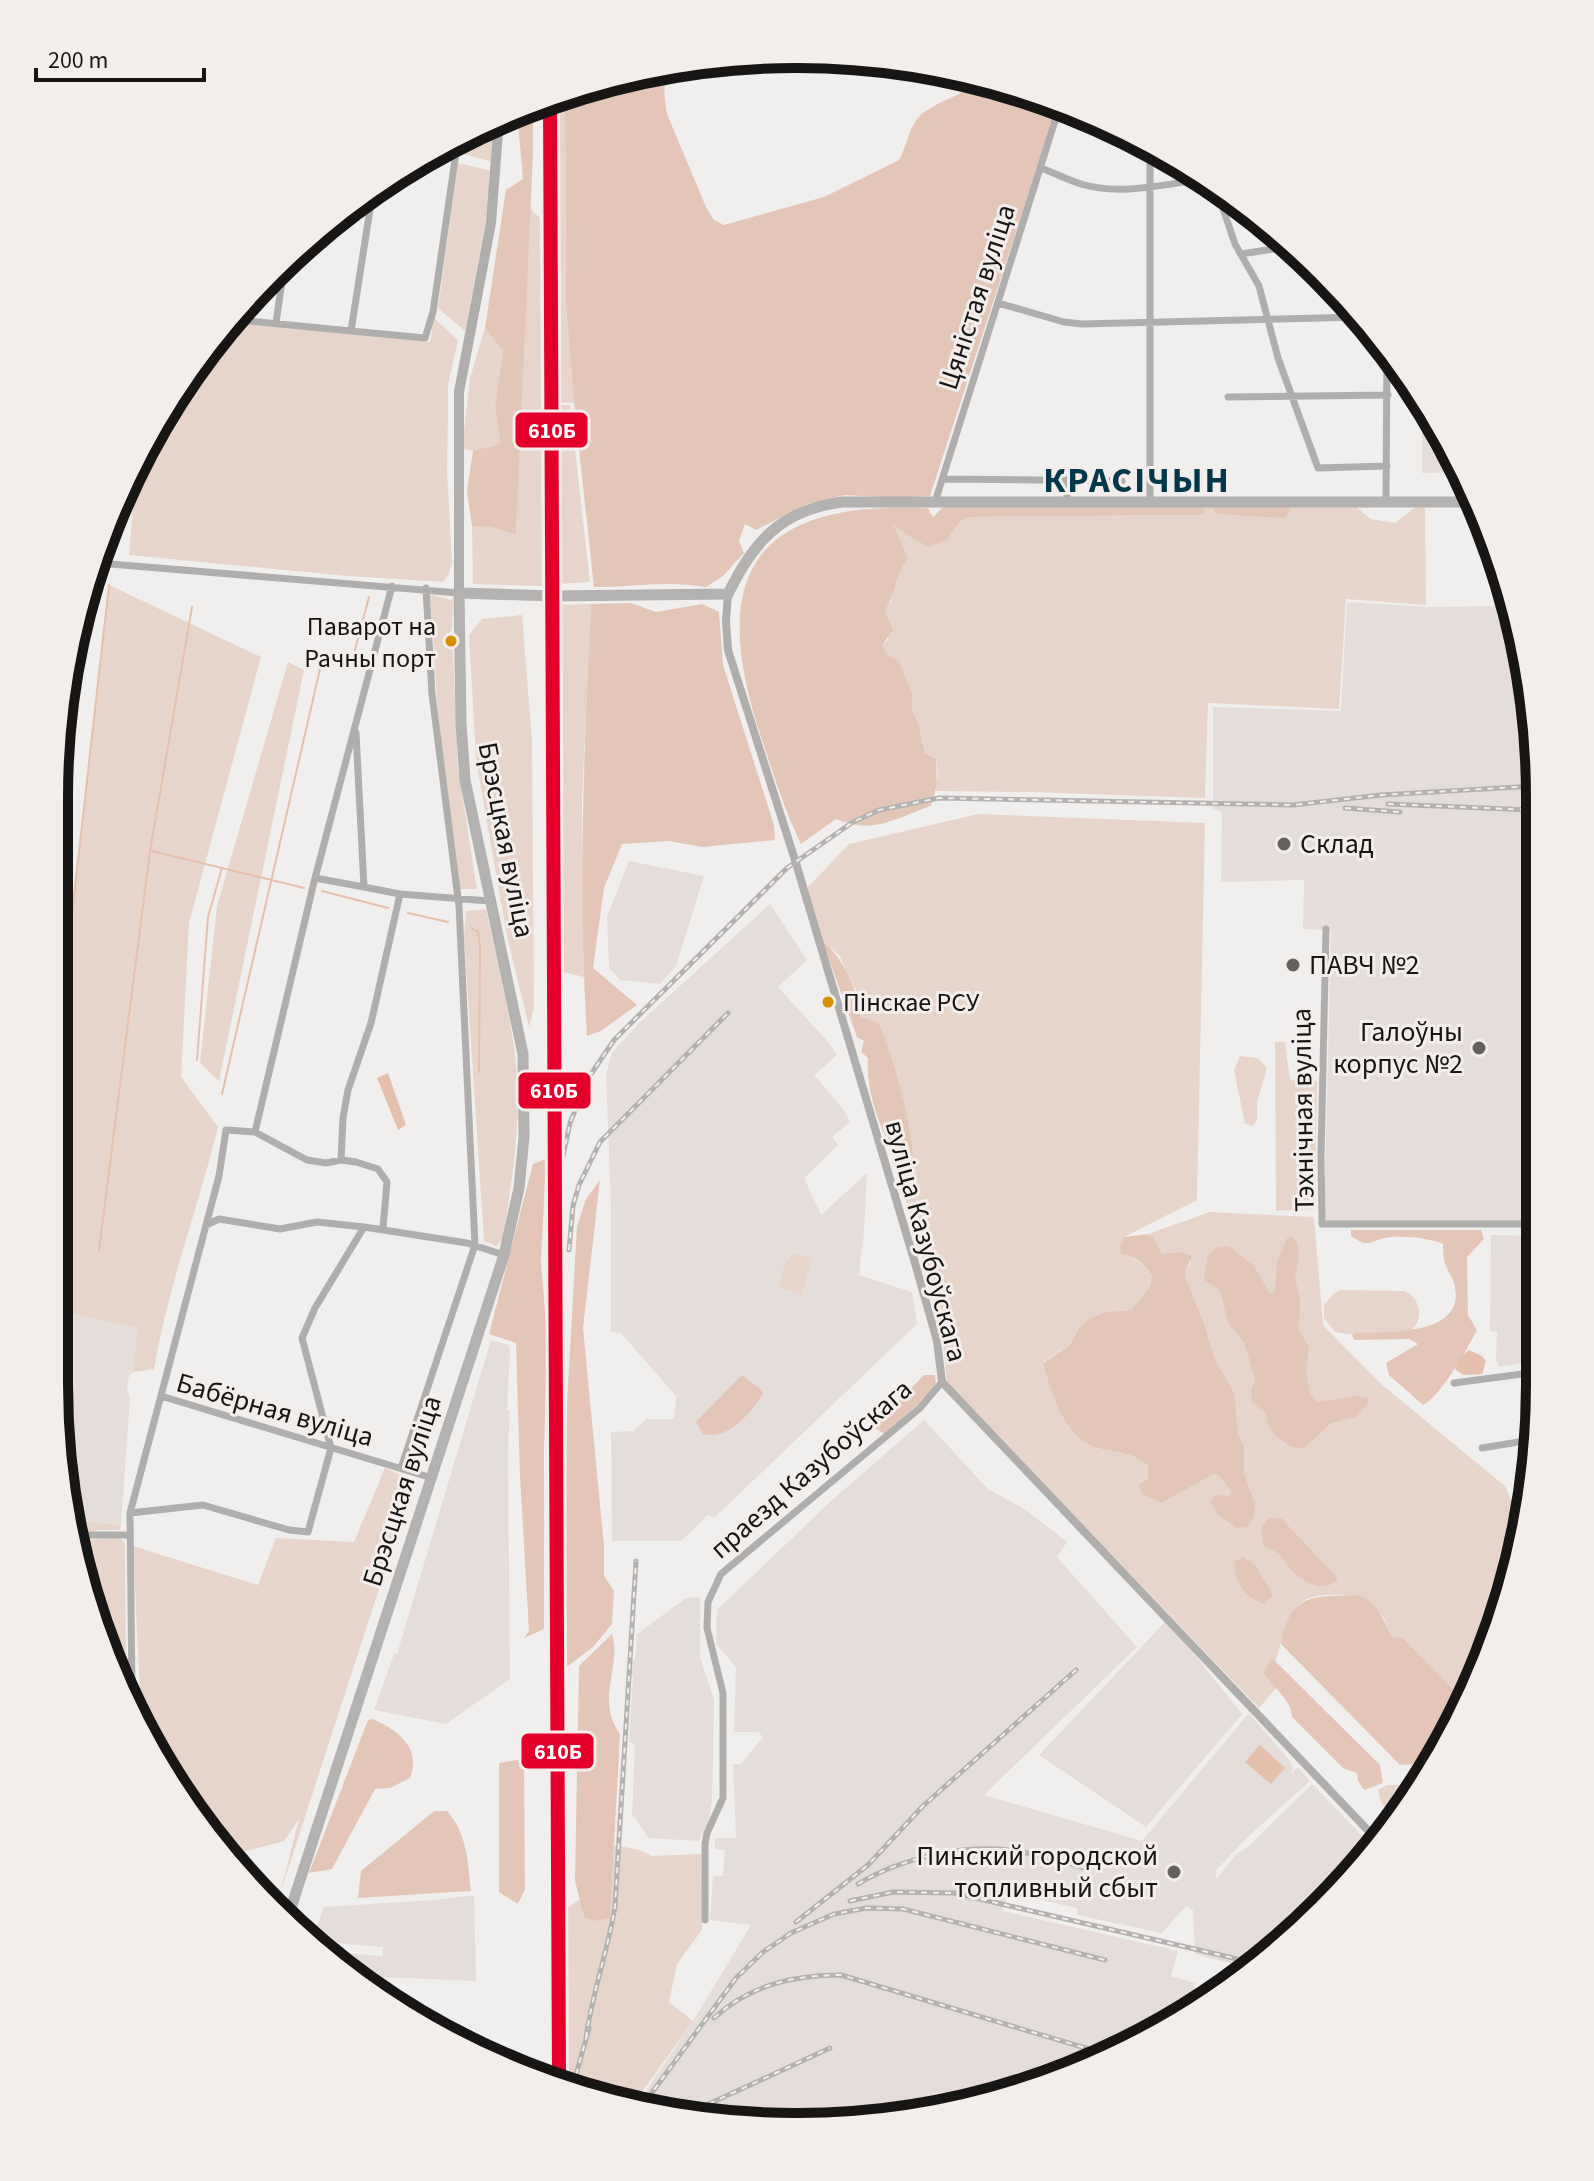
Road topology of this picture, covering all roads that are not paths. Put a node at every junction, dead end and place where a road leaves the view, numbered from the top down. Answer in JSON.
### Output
{"nodes":[{"id":1,"x":1057,"y":116,"type":"edge"},
{"id":2,"x":498,"y":132,"type":"edge"},
{"id":3,"x":456,"y":153,"type":"edge"},
{"id":4,"x":1150,"y":160,"type":"edge"},
{"id":5,"x":1041,"y":168,"type":"junction"},
{"id":6,"x":1187,"y":182,"type":"edge"},
{"id":7,"x":1150,"y":188,"type":"junction"},
{"id":8,"x":1220,"y":204,"type":"edge"},
{"id":9,"x":370,"y":206,"type":"edge"},
{"id":10,"x":1277,"y":249,"type":"edge"},
{"id":11,"x":1241,"y":254,"type":"junction"},
{"id":12,"x":282,"y":282,"type":"edge"},
{"id":13,"x":998,"y":303,"type":"junction"},
{"id":14,"x":1346,"y":318,"type":"edge"},
{"id":15,"x":245,"y":321,"type":"edge"},
{"id":16,"x":1267,"y":321,"type":"junction"},
{"id":17,"x":276,"y":323,"type":"junction"},
{"id":18,"x":1150,"y":323,"type":"junction"},
{"id":19,"x":351,"y":331,"type":"junction"},
{"id":20,"x":1387,"y":370,"type":"edge"},
{"id":21,"x":1388,"y":395,"type":"junction"},
{"id":22,"x":1228,"y":397,"type":"dead end"},
{"id":23,"x":1291,"y":397,"type":"junction"},
{"id":24,"x":1387,"y":466,"type":"junction"},
{"id":25,"x":943,"y":479,"type":"junction"},
{"id":26,"x":1067,"y":479,"type":"junction"},
{"id":27,"x":1122,"y":481,"type":"dead end"},
{"id":28,"x":1150,"y":500,"type":"junction"},
{"id":29,"x":935,"y":502,"type":"junction"},
{"id":30,"x":1067,"y":502,"type":"junction"},
{"id":31,"x":1386,"y":502,"type":"junction"},
{"id":32,"x":1464,"y":502,"type":"edge"},
{"id":33,"x":107,"y":564,"type":"edge"},
{"id":34,"x":392,"y":586,"type":"junction"},
{"id":35,"x":426,"y":588,"type":"junction"},
{"id":36,"x":459,"y":593,"type":"junction"},
{"id":37,"x":728,"y":594,"type":"junction"},
{"id":38,"x":355,"y":723,"type":"junction"},
{"id":39,"x":315,"y":878,"type":"junction"},
{"id":40,"x":364,"y":887,"type":"junction"},
{"id":41,"x":400,"y":894,"type":"junction"},
{"id":42,"x":458,"y":898,"type":"junction"},
{"id":43,"x":489,"y":901,"type":"junction"},
{"id":44,"x":1326,"y":929,"type":"dead end"},
{"id":45,"x":255,"y":1132,"type":"junction"},
{"id":46,"x":341,"y":1160,"type":"junction"},
{"id":47,"x":1526,"y":1224,"type":"edge"},
{"id":48,"x":206,"y":1225,"type":"junction"},
{"id":49,"x":364,"y":1227,"type":"junction"},
{"id":50,"x":383,"y":1228,"type":"junction"},
{"id":51,"x":475,"y":1245,"type":"junction"},
{"id":52,"x":504,"y":1255,"type":"junction"},
{"id":53,"x":1526,"y":1374,"type":"edge"},
{"id":54,"x":942,"y":1382,"type":"junction"},
{"id":55,"x":1454,"y":1383,"type":"dead end"},
{"id":56,"x":161,"y":1396,"type":"junction"},
{"id":57,"x":1523,"y":1441,"type":"edge"},
{"id":58,"x":331,"y":1448,"type":"junction"},
{"id":59,"x":1482,"y":1448,"type":"dead end"},
{"id":60,"x":401,"y":1468,"type":"junction"},
{"id":61,"x":432,"y":1478,"type":"junction"},
{"id":62,"x":130,"y":1513,"type":"junction"},
{"id":63,"x":130,"y":1535,"type":"junction"},
{"id":64,"x":84,"y":1536,"type":"edge"},
{"id":65,"x":132,"y":1682,"type":"edge"},
{"id":66,"x":1371,"y":1833,"type":"edge"},
{"id":67,"x":291,"y":1908,"type":"edge"},
{"id":68,"x":705,"y":1920,"type":"dead end"}],
"edges":[{"from":1,"to":5,"type":"street","name":"Цяністая вуліца"},
{"from":2,"to":36,"type":"main road","name":"Брэсцкая вуліца"},
{"from":3,"to":19,"type":"street"},
{"from":4,"to":7,"type":"street"},
{"from":5,"to":7,"type":"street"},
{"from":5,"to":13,"type":"street","name":"Цяністая вуліца"},
{"from":6,"to":7,"type":"street"},
{"from":7,"to":18,"type":"street"},
{"from":8,"to":11,"type":"street"},
{"from":9,"to":19,"type":"street"},
{"from":10,"to":11,"type":"street"},
{"from":11,"to":16,"type":"street"},
{"from":12,"to":17,"type":"street"},
{"from":13,"to":18,"type":"street"},
{"from":13,"to":25,"type":"street","name":"Цяністая вуліца"},
{"from":14,"to":16,"type":"street"},
{"from":15,"to":17,"type":"street"},
{"from":16,"to":18,"type":"street"},
{"from":16,"to":23,"type":"street"},
{"from":17,"to":19,"type":"street"},
{"from":18,"to":28,"type":"street"},
{"from":20,"to":21,"type":"street"},
{"from":21,"to":23,"type":"street"},
{"from":21,"to":24,"type":"street"},
{"from":22,"to":23,"type":"street"},
{"from":23,"to":24,"type":"street"},
{"from":24,"to":31,"type":"street"},
{"from":25,"to":26,"type":"street"},
{"from":25,"to":29,"type":"street","name":"Цяністая вуліца"},
{"from":26,"to":27,"type":"street"},
{"from":26,"to":30,"type":"street"},
{"from":28,"to":30,"type":"main road"},
{"from":28,"to":31,"type":"main road"},
{"from":29,"to":30,"type":"main road"},
{"from":29,"to":37,"type":"main road"},
{"from":31,"to":32,"type":"main road"},
{"from":33,"to":34,"type":"street"},
{"from":34,"to":35,"type":"street"},
{"from":34,"to":38,"type":"street"},
{"from":35,"to":36,"type":"street"},
{"from":35,"to":42,"type":"street"},
{"from":36,"to":37,"type":"main road"},
{"from":36,"to":43,"type":"main road","name":"Брэсцкая вуліца"},
{"from":37,"to":54,"type":"street","name":"вуліца Казубоўскага"},
{"from":38,"to":39,"type":"street"},
{"from":38,"to":40,"type":"street"},
{"from":39,"to":40,"type":"street"},
{"from":39,"to":45,"type":"street"},
{"from":40,"to":41,"type":"street"},
{"from":41,"to":42,"type":"street"},
{"from":41,"to":46,"type":"street"},
{"from":42,"to":43,"type":"street"},
{"from":42,"to":51,"type":"street"},
{"from":43,"to":52,"type":"main road","name":"Брэсцкая вуліца"},
{"from":44,"to":47,"type":"street","name":"Тэхнічная вуліца"},
{"from":45,"to":46,"type":"street"},
{"from":45,"to":48,"type":"street"},
{"from":46,"to":50,"type":"street"},
{"from":48,"to":49,"type":"street"},
{"from":48,"to":56,"type":"street"},
{"from":49,"to":50,"type":"street"},
{"from":49,"to":58,"type":"street"},
{"from":50,"to":51,"type":"street"},
{"from":51,"to":52,"type":"street"},
{"from":51,"to":60,"type":"street"},
{"from":52,"to":61,"type":"main road","name":"Брэсцкая вуліца"},
{"from":53,"to":55,"type":"street"},
{"from":54,"to":66,"type":"street","name":"вуліца Казубоўскага"},
{"from":54,"to":68,"type":"street","name":"праезд Казубоўскага"},
{"from":56,"to":58,"type":"street","name":"Бабёрная вуліца"},
{"from":56,"to":62,"type":"street","name":"Бабёрная вуліца"},
{"from":57,"to":59,"type":"street"},
{"from":58,"to":60,"type":"street","name":"Бабёрная вуліца"},
{"from":58,"to":62,"type":"street"},
{"from":60,"to":61,"type":"street","name":"Бабёрная вуліца"},
{"from":61,"to":67,"type":"main road","name":"Брэсцкая вуліца"},
{"from":62,"to":63,"type":"street","name":"Бабёрная вуліца"},
{"from":63,"to":64,"type":"street"},
{"from":63,"to":65,"type":"street","name":"Бабёрная вуліца"}]}
